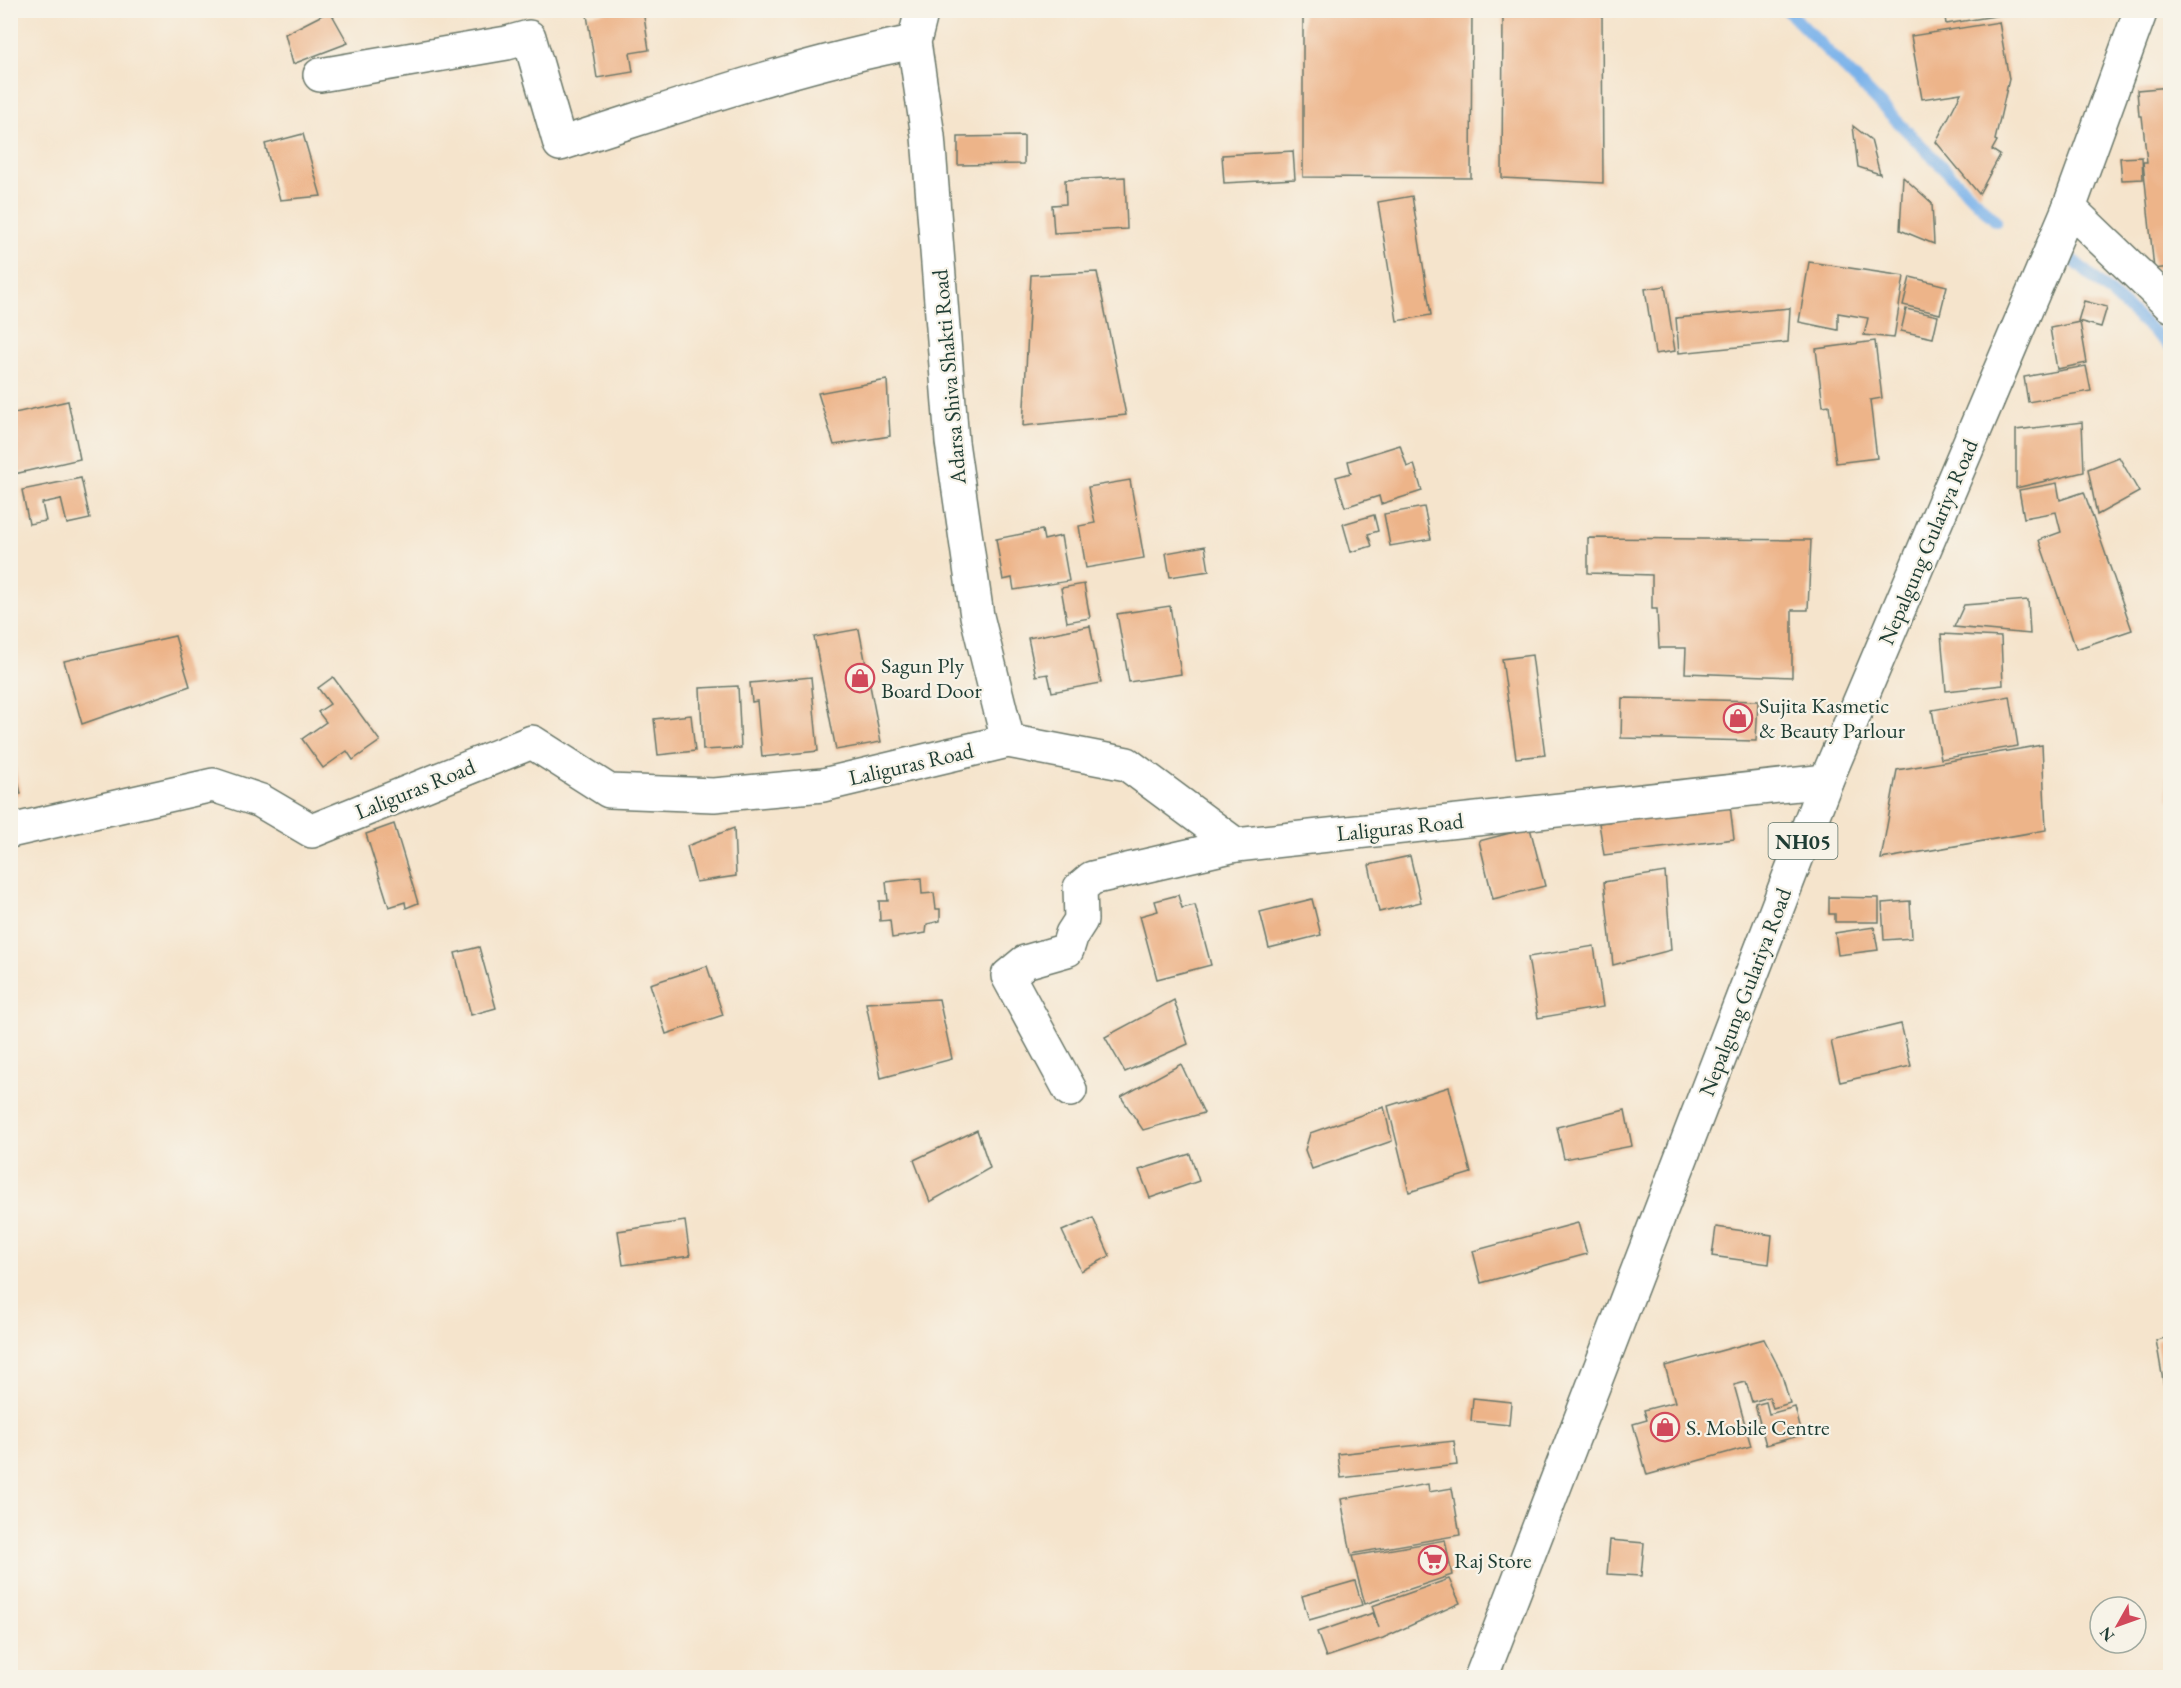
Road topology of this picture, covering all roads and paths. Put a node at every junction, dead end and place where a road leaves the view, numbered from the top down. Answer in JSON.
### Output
{"nodes":[{"id":1,"x":922,"y":10,"type":"edge"},
{"id":2,"x":2141,"y":10,"type":"edge"},
{"id":3,"x":915,"y":42,"type":"junction"},
{"id":4,"x":320,"y":75,"type":"dead end"},
{"id":5,"x":2069,"y":208,"type":"junction"},
{"id":6,"x":2170,"y":304,"type":"edge"},
{"id":7,"x":1008,"y":741,"type":"junction"},
{"id":8,"x":1826,"y":781,"type":"junction"},
{"id":9,"x":10,"y":831,"type":"edge"},
{"id":10,"x":1236,"y":845,"type":"junction"},
{"id":11,"x":1070,"y":1090,"type":"dead end"},
{"id":12,"x":1481,"y":1677,"type":"edge"}],
"edges":[{"from":1,"to":3,"type":"street","name":"Adarsa Shiva Shakti Road"},
{"from":2,"to":5,"type":"street","name":"Nepalgung Gulariya Road","number":"NH05"},
{"from":3,"to":4,"type":"street"},
{"from":3,"to":7,"type":"street","name":"Adarsa Shiva Shakti Road"},
{"from":5,"to":6,"type":"street"},
{"from":5,"to":8,"type":"street","name":"Nepalgung Gulariya Road","number":"NH05"},
{"from":7,"to":9,"type":"street","name":"Laliguras Road"},
{"from":7,"to":10,"type":"street","name":"Laliguras Road"},
{"from":8,"to":10,"type":"street","name":"Laliguras Road"},
{"from":8,"to":12,"type":"street","name":"Nepalgung Gulariya Road","number":"NH05"},
{"from":10,"to":11,"type":"street"}]}
